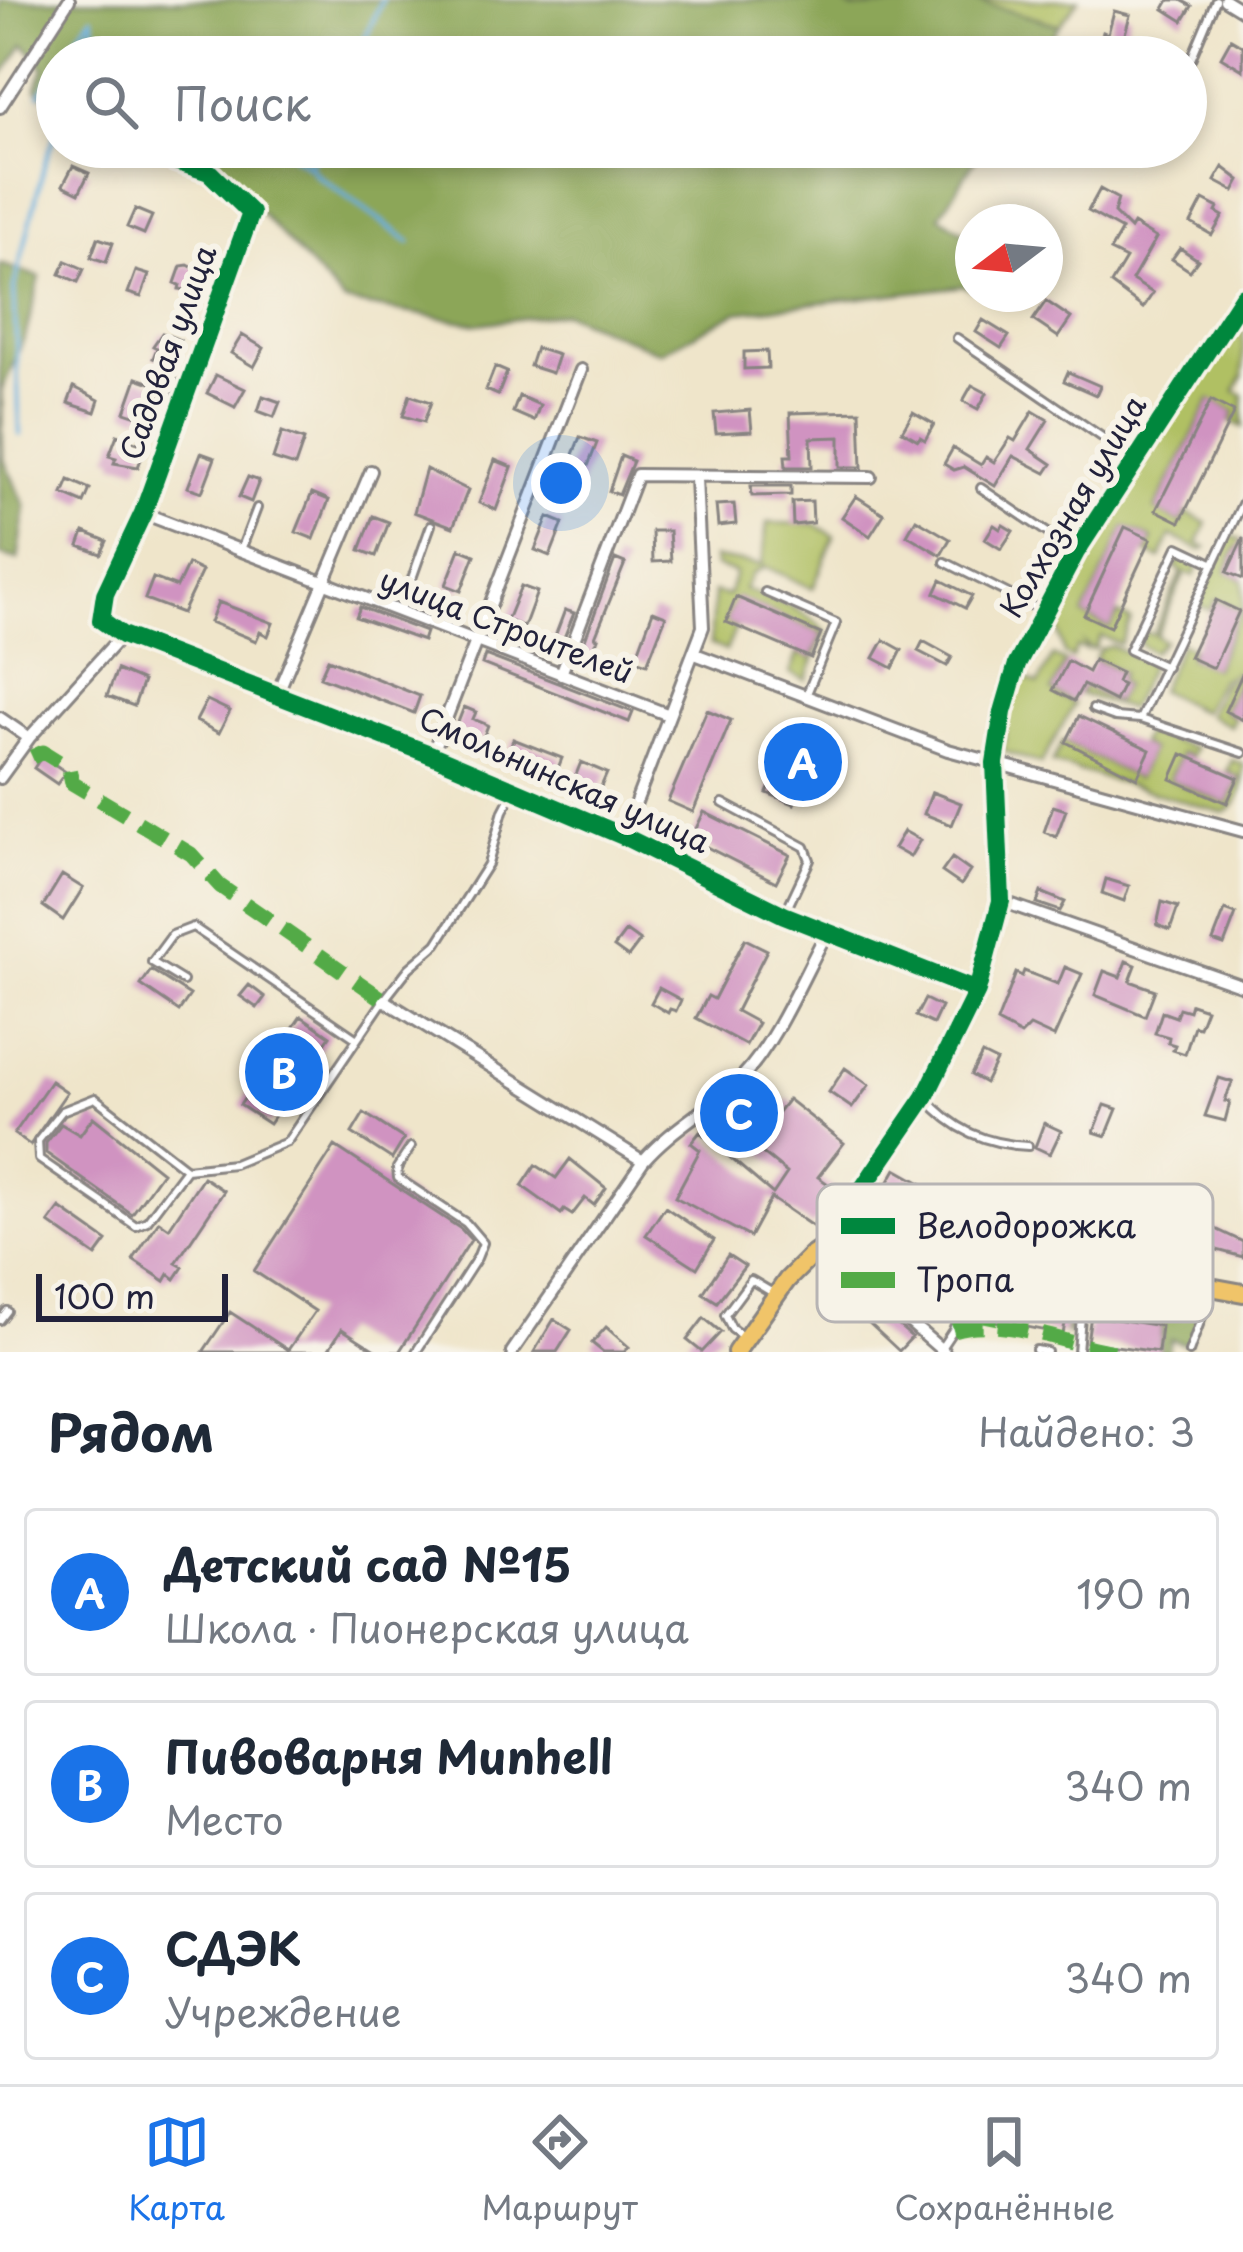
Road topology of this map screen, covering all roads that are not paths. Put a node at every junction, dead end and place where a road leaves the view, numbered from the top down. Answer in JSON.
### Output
{"nodes":[{"id":1,"x":69,"y":0,"type":"edge"},
{"id":2,"x":1220,"y":0,"type":"edge"},
{"id":3,"x":1243,"y":11,"type":"edge"},
{"id":4,"x":46,"y":36,"type":"edge"},
{"id":5,"x":1203,"y":36,"type":"edge"},
{"id":6,"x":36,"y":51,"type":"edge"},
{"id":7,"x":0,"y":107,"type":"edge"},
{"id":8,"x":197,"y":168,"type":"edge"},
{"id":9,"x":1243,"y":296,"type":"edge"},
{"id":10,"x":957,"y":338,"type":"dead end"},
{"id":11,"x":581,"y":370,"type":"dead end"},
{"id":12,"x":1134,"y":459,"type":"junction"},
{"id":13,"x":370,"y":471,"type":"dead end"},
{"id":14,"x":871,"y":477,"type":"dead end"},
{"id":15,"x":696,"y":478,"type":"junction"},
{"id":16,"x":981,"y":488,"type":"dead end"},
{"id":17,"x":1243,"y":502,"type":"edge"},
{"id":18,"x":256,"y":508,"type":"dead end"},
{"id":19,"x":142,"y":513,"type":"junction"},
{"id":20,"x":431,"y":525,"type":"dead end"},
{"id":21,"x":1232,"y":525,"type":"junction"},
{"id":22,"x":1243,"y":530,"type":"edge"},
{"id":23,"x":241,"y":551,"type":"junction"},
{"id":24,"x":1076,"y":552,"type":"junction"},
{"id":25,"x":945,"y":562,"type":"dead end"},
{"id":26,"x":1214,"y":564,"type":"junction"},
{"id":27,"x":325,"y":583,"type":"junction"},
{"id":28,"x":765,"y":592,"type":"dead end"},
{"id":29,"x":1042,"y":611,"type":"junction"},
{"id":30,"x":400,"y":612,"type":"junction"},
{"id":31,"x":122,"y":635,"type":"junction"},
{"id":32,"x":477,"y":642,"type":"junction"},
{"id":33,"x":695,"y":654,"type":"junction"},
{"id":34,"x":1166,"y":667,"type":"junction"},
{"id":35,"x":561,"y":674,"type":"junction"},
{"id":36,"x":278,"y":692,"type":"junction"},
{"id":37,"x":806,"y":696,"type":"junction"},
{"id":38,"x":1093,"y":709,"type":"dead end"},
{"id":39,"x":669,"y":716,"type":"junction"},
{"id":40,"x":0,"y":718,"type":"edge"},
{"id":41,"x":1140,"y":719,"type":"junction"},
{"id":42,"x":29,"y":738,"type":"junction"},
{"id":43,"x":1243,"y":753,"type":"edge"},
{"id":44,"x":432,"y":755,"type":"junction"},
{"id":45,"x":995,"y":763,"type":"junction"},
{"id":46,"x":0,"y":778,"type":"edge"},
{"id":47,"x":514,"y":789,"type":"junction"},
{"id":48,"x":723,"y":803,"type":"dead end"},
{"id":49,"x":1242,"y":827,"type":"edge"},
{"id":50,"x":623,"y":836,"type":"junction"},
{"id":51,"x":1001,"y":901,"type":"junction"},
{"id":52,"x":784,"y":915,"type":"junction"},
{"id":53,"x":827,"y":932,"type":"junction"},
{"id":54,"x":183,"y":981,"type":"dead end"},
{"id":55,"x":1243,"y":986,"type":"edge"},
{"id":56,"x":977,"y":991,"type":"junction"},
{"id":57,"x":384,"y":1000,"type":"junction"},
{"id":58,"x":357,"y":1039,"type":"junction"},
{"id":59,"x":925,"y":1096,"type":"junction"},
{"id":60,"x":1028,"y":1146,"type":"dead end"},
{"id":61,"x":410,"y":1147,"type":"dead end"},
{"id":62,"x":643,"y":1161,"type":"junction"},
{"id":63,"x":186,"y":1169,"type":"junction"},
{"id":64,"x":865,"y":1184,"type":"edge"},
{"id":65,"x":817,"y":1251,"type":"edge"},
{"id":66,"x":1214,"y":1286,"type":"edge"},
{"id":67,"x":1243,"y":1293,"type":"edge"},
{"id":68,"x":776,"y":1295,"type":"junction"},
{"id":69,"x":7,"y":1311,"type":"dead end"},
{"id":70,"x":0,"y":1320,"type":"edge"},
{"id":71,"x":910,"y":1322,"type":"edge"},
{"id":72,"x":956,"y":1322,"type":"edge"},
{"id":73,"x":1081,"y":1322,"type":"edge"},
{"id":74,"x":1200,"y":1322,"type":"edge"},
{"id":75,"x":741,"y":1346,"type":"edge"},
{"id":76,"x":942,"y":1350,"type":"edge"},
{"id":77,"x":1036,"y":1350,"type":"edge"},
{"id":78,"x":416,"y":1352,"type":"edge"},
{"id":79,"x":512,"y":1352,"type":"edge"},
{"id":80,"x":1047,"y":1352,"type":"edge"},
{"id":81,"x":1078,"y":1352,"type":"edge"},
{"id":82,"x":1189,"y":1352,"type":"edge"}],
"edges":[{"from":1,"to":4,"type":"street"},
{"from":2,"to":3,"type":"street"},
{"from":2,"to":5,"type":"lane"},
{"from":6,"to":7,"type":"street"},
{"from":8,"to":19,"type":"street","name":"Садовая улица"},
{"from":9,"to":12,"type":"street","name":"Колхозная улица"},
{"from":10,"to":12,"type":"lane"},
{"from":11,"to":32,"type":"street"},
{"from":12,"to":24,"type":"street","name":"Колхозная улица"},
{"from":13,"to":27,"type":"street"},
{"from":14,"to":15,"type":"street"},
{"from":15,"to":33,"type":"street"},
{"from":15,"to":35,"type":"street"},
{"from":16,"to":24,"type":"lane"},
{"from":17,"to":21,"type":"lane"},
{"from":18,"to":23,"type":"lane"},
{"from":19,"to":23,"type":"street","name":"улица Строителей"},
{"from":19,"to":31,"type":"street","name":"Садовая улица"},
{"from":20,"to":30,"type":"lane"},
{"from":21,"to":22,"type":"lane"},
{"from":21,"to":26,"type":"lane"},
{"from":23,"to":27,"type":"street","name":"улица Строителей"},
{"from":24,"to":29,"type":"street","name":"Колхозная улица"},
{"from":25,"to":29,"type":"lane"},
{"from":26,"to":34,"type":"lane"},
{"from":26,"to":34,"type":"lane"},
{"from":27,"to":30,"type":"street","name":"улица Строителей"},
{"from":27,"to":36,"type":"street"},
{"from":28,"to":37,"type":"lane"},
{"from":29,"to":45,"type":"street","name":"Колхозная улица"},
{"from":30,"to":32,"type":"street","name":"улица Строителей"},
{"from":31,"to":36,"type":"street","name":"Смольнинская улица"},
{"from":31,"to":42,"type":"street"},
{"from":32,"to":35,"type":"street","name":"улица Строителей"},
{"from":32,"to":44,"type":"street"},
{"from":33,"to":37,"type":"street"},
{"from":33,"to":39,"type":"street"},
{"from":34,"to":41,"type":"lane"},
{"from":35,"to":39,"type":"street","name":"улица Строителей"},
{"from":36,"to":44,"type":"street","name":"Смольнинская улица"},
{"from":37,"to":45,"type":"street"},
{"from":38,"to":41,"type":"lane"},
{"from":39,"to":50,"type":"street"},
{"from":40,"to":42,"type":"street"},
{"from":41,"to":43,"type":"lane"},
{"from":42,"to":46,"type":"street"},
{"from":44,"to":47,"type":"street","name":"Смольнинская улица"},
{"from":45,"to":49,"type":"street"},
{"from":45,"to":51,"type":"street","name":"Колхозная улица"},
{"from":47,"to":50,"type":"street","name":"Смольнинская улица"},
{"from":47,"to":57,"type":"lane"},
{"from":48,"to":52,"type":"lane"},
{"from":50,"to":52,"type":"street","name":"Смольнинская улица"},
{"from":51,"to":55,"type":"street"},
{"from":51,"to":56,"type":"street","name":"Колхозная улица"},
{"from":52,"to":53,"type":"street","name":"Смольнинская улица"},
{"from":53,"to":56,"type":"street","name":"Смольнинская улица"},
{"from":53,"to":62,"type":"street"},
{"from":54,"to":58,"type":"lane"},
{"from":56,"to":59,"type":"street","name":"Колхозная улица"},
{"from":57,"to":58,"type":"lane"},
{"from":57,"to":62,"type":"street"},
{"from":58,"to":63,"type":"lane"},
{"from":59,"to":60,"type":"lane"},
{"from":59,"to":64,"type":"street","name":"Колхозная улица"},
{"from":61,"to":78,"type":"lane"},
{"from":62,"to":79,"type":"street"},
{"from":63,"to":63,"type":"lane"},
{"from":65,"to":68,"type":"main road"},
{"from":66,"to":67,"type":"main road"},
{"from":68,"to":75,"type":"main road"},
{"from":68,"to":75,"type":"lane"},
{"from":69,"to":70,"type":"lane"},
{"from":71,"to":76,"type":"street"},
{"from":72,"to":76,"type":"lane"},
{"from":73,"to":81,"type":"lane"},
{"from":74,"to":82,"type":"lane"},
{"from":77,"to":80,"type":"lane"}]}
